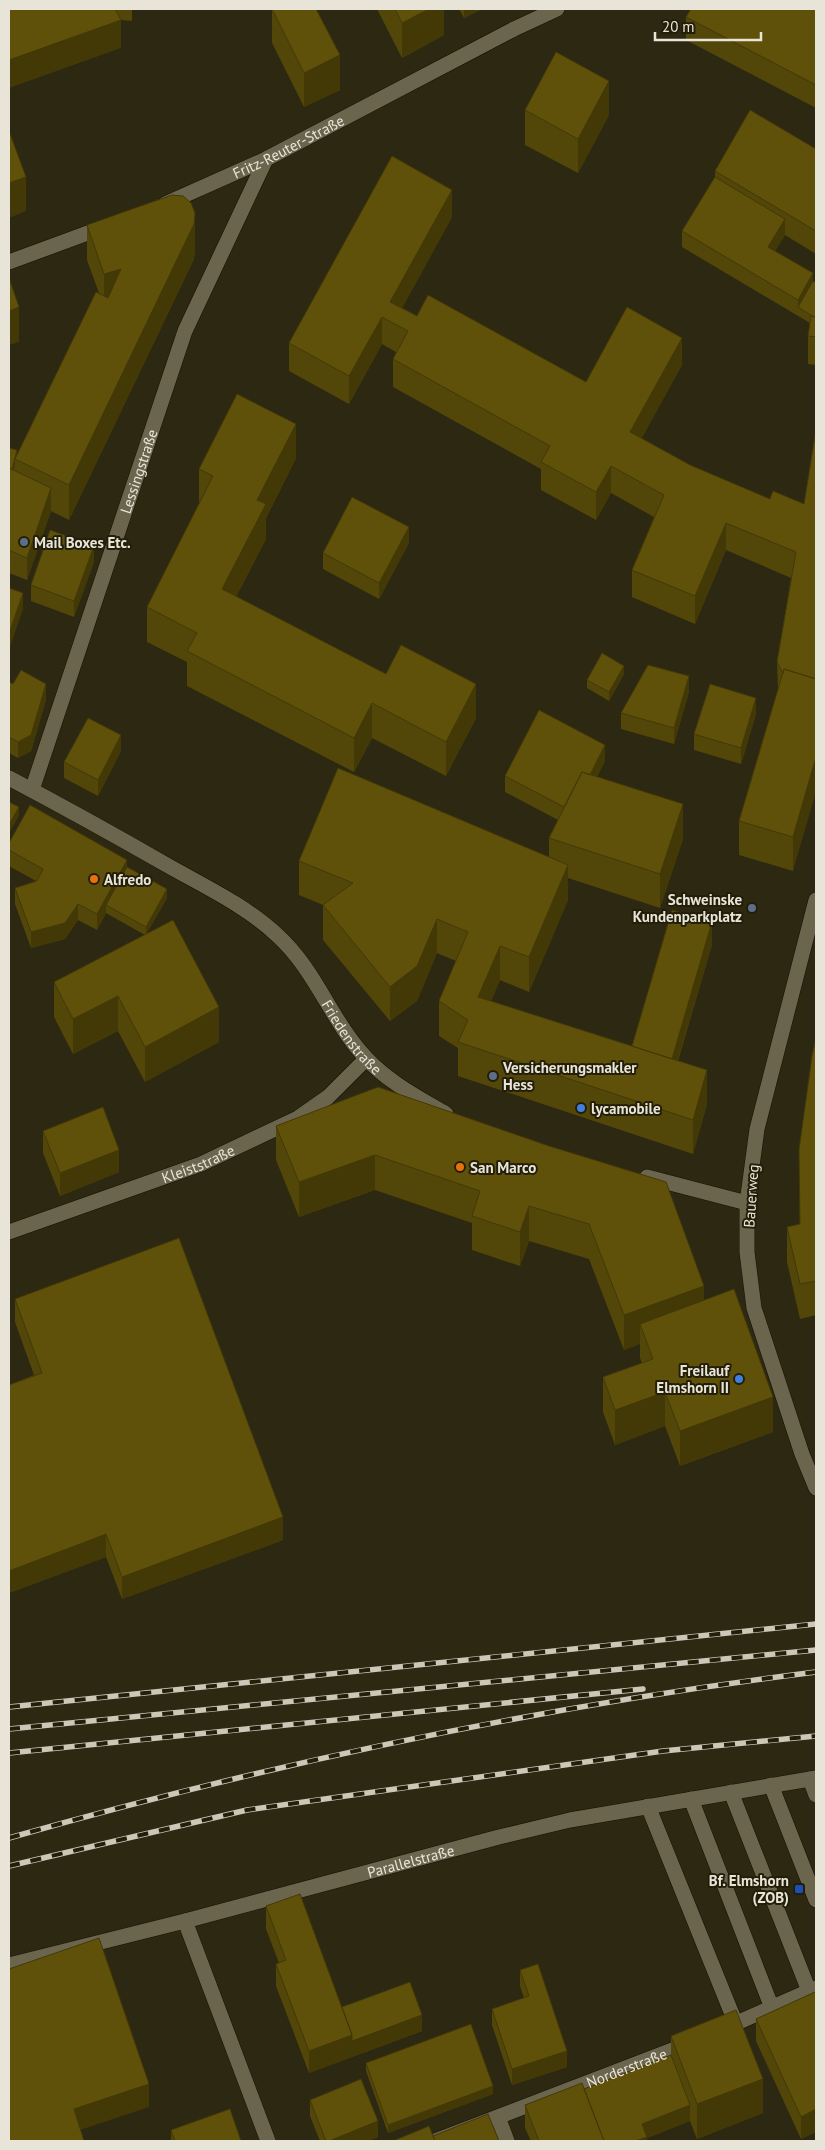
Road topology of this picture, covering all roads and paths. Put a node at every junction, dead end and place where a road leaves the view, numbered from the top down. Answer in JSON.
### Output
{"nodes":[{"id":1,"x":558,"y":9,"type":"edge"},
{"id":2,"x":266,"y":159,"type":"junction"},
{"id":3,"x":150,"y":210,"type":"edge"},
{"id":4,"x":122,"y":221,"type":"edge"},
{"id":5,"x":9,"y":262,"type":"edge"},
{"id":6,"x":9,"y":778,"type":"edge"},
{"id":7,"x":32,"y":790,"type":"junction"},
{"id":8,"x":816,"y":900,"type":"edge"},
{"id":9,"x":366,"y":1059,"type":"junction"},
{"id":10,"x":460,"y":1120,"type":"edge"},
{"id":11,"x":628,"y":1173,"type":"edge"},
{"id":12,"x":747,"y":1203,"type":"junction"},
{"id":13,"x":9,"y":1232,"type":"edge"},
{"id":14,"x":816,"y":1488,"type":"edge"},
{"id":15,"x":813,"y":1778,"type":"edge"},
{"id":16,"x":771,"y":1785,"type":"junction"},
{"id":17,"x":730,"y":1792,"type":"junction"},
{"id":18,"x":816,"y":1795,"type":"edge"},
{"id":19,"x":691,"y":1799,"type":"junction"},
{"id":20,"x":648,"y":1806,"type":"junction"},
{"id":21,"x":816,"y":1900,"type":"edge"},
{"id":22,"x":185,"y":1921,"type":"junction"},
{"id":23,"x":9,"y":1965,"type":"edge"},
{"id":24,"x":813,"y":1990,"type":"edge"},
{"id":25,"x":772,"y":2008,"type":"junction"},
{"id":26,"x":736,"y":2024,"type":"junction"},
{"id":27,"x":498,"y":2117,"type":"junction"},
{"id":28,"x":268,"y":2141,"type":"edge"},
{"id":29,"x":435,"y":2141,"type":"edge"},
{"id":30,"x":507,"y":2141,"type":"edge"}],
"edges":[{"from":1,"to":2,"type":"street","name":"Fritz-Reuter-Straße"},
{"from":2,"to":3,"type":"street","name":"Fritz-Reuter-Straße"},
{"from":2,"to":7,"type":"street","name":"Lessingstraße"},
{"from":4,"to":5,"type":"street"},
{"from":6,"to":7,"type":"street","name":"Friedenstraße"},
{"from":7,"to":9,"type":"street","name":"Friedenstraße"},
{"from":8,"to":12,"type":"street","name":"Bauerweg"},
{"from":9,"to":10,"type":"street","name":"Friedenstraße"},
{"from":9,"to":13,"type":"street","name":"Kleiststraße"},
{"from":11,"to":12,"type":"street"},
{"from":12,"to":14,"type":"street","name":"Bauerweg"},
{"from":15,"to":16,"type":"street","name":"Parallelstraße"},
{"from":15,"to":18,"type":"street"},
{"from":16,"to":17,"type":"street","name":"Parallelstraße"},
{"from":16,"to":21,"type":"street"},
{"from":17,"to":19,"type":"street","name":"Parallelstraße"},
{"from":17,"to":24,"type":"street"},
{"from":19,"to":20,"type":"street","name":"Parallelstraße"},
{"from":19,"to":25,"type":"street"},
{"from":20,"to":22,"type":"street","name":"Parallelstraße"},
{"from":20,"to":26,"type":"street"},
{"from":22,"to":23,"type":"street","name":"Parallelstraße"},
{"from":22,"to":28,"type":"street"},
{"from":24,"to":25,"type":"street","name":"Norderstraße"},
{"from":25,"to":26,"type":"street","name":"Norderstraße"},
{"from":26,"to":27,"type":"street","name":"Norderstraße"},
{"from":27,"to":29,"type":"street","name":"Norderstraße"},
{"from":27,"to":30,"type":"street"}]}
